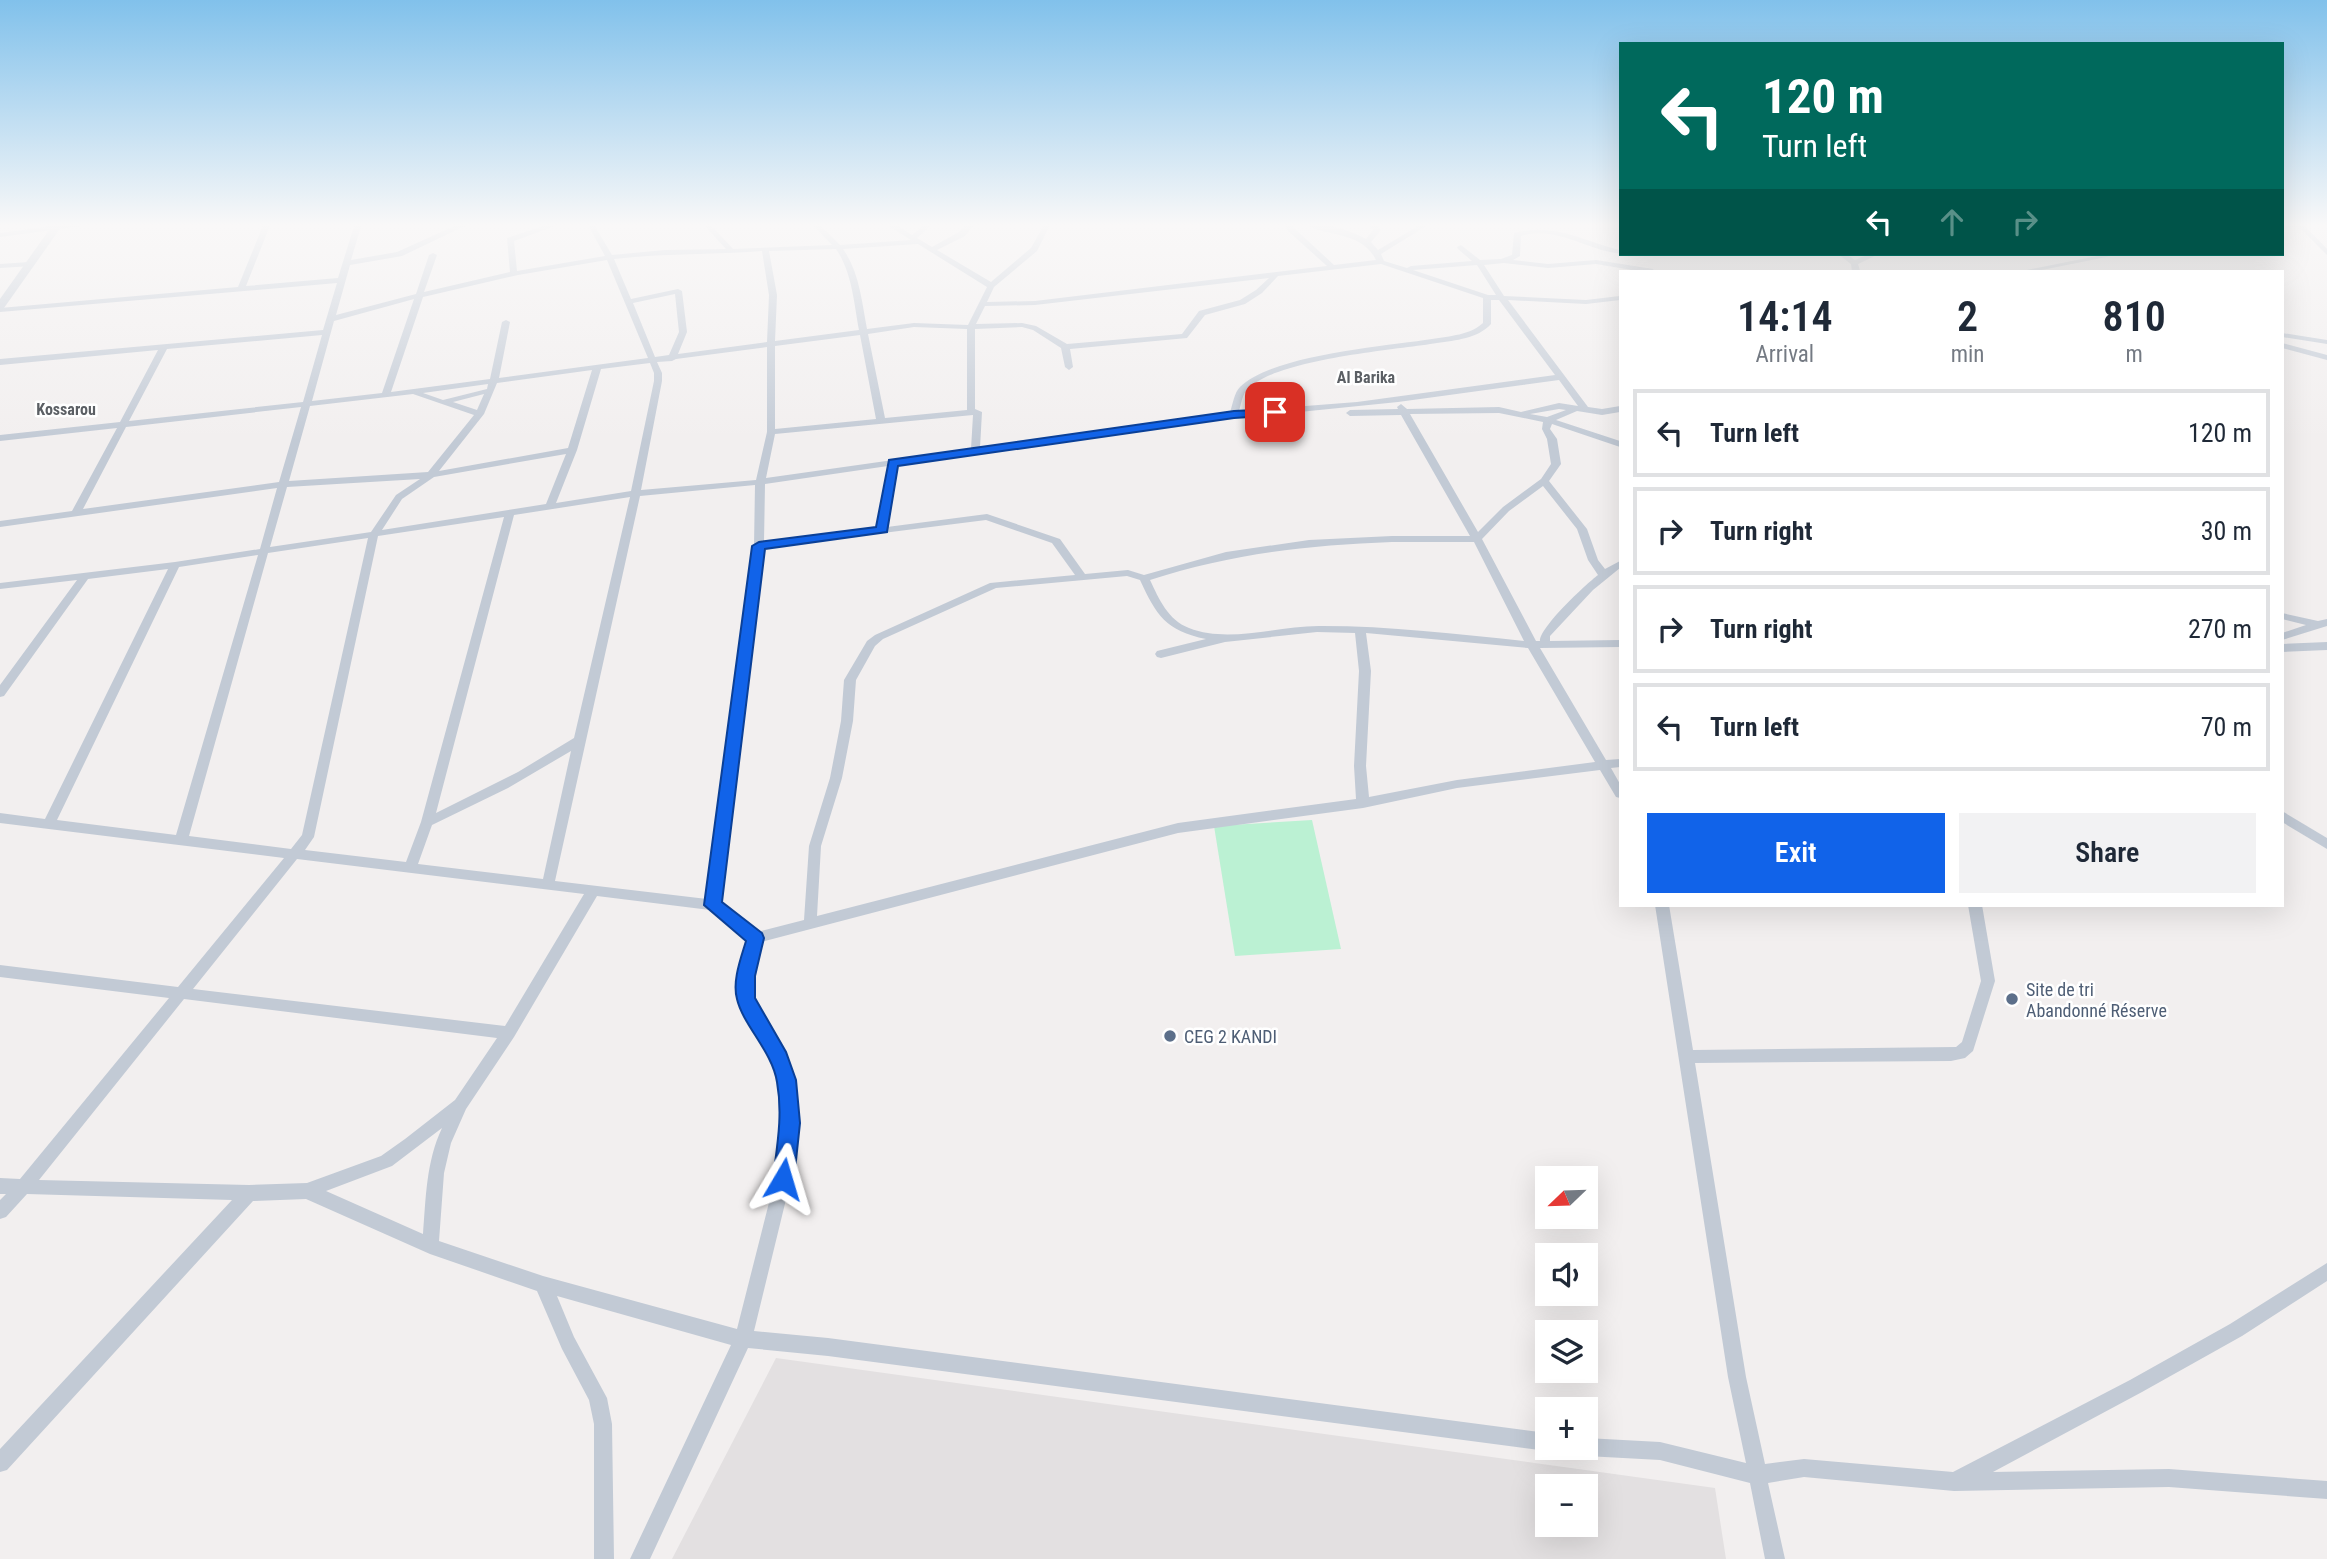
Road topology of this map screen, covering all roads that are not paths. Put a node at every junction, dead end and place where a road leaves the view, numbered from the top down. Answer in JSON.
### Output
{"nodes":[{"id":1,"x":117,"y":296,"type":"edge"},
{"id":2,"x":338,"y":296,"type":"edge"},
{"id":3,"x":419,"y":296,"type":"joint"},
{"id":4,"x":625,"y":296,"type":"edge"},
{"id":5,"x":656,"y":296,"type":"edge"},
{"id":6,"x":678,"y":296,"type":"edge"},
{"id":7,"x":773,"y":296,"type":"edge"},
{"id":8,"x":857,"y":296,"type":"edge"},
{"id":9,"x":986,"y":296,"type":"edge"},
{"id":10,"x":1097,"y":296,"type":"edge"},
{"id":11,"x":1254,"y":296,"type":"edge"},
{"id":12,"x":1483,"y":296,"type":"edge"},
{"id":13,"x":1487,"y":297,"type":"junction"},
{"id":14,"x":1502,"y":298,"type":"junction"},
{"id":15,"x":1619,"y":298,"type":"edge"},
{"id":16,"x":628,"y":302,"type":"junction"},
{"id":17,"x":1,"y":303,"type":"edge"},
{"id":18,"x":982,"y":304,"type":"junction"},
{"id":19,"x":331,"y":319,"type":"junction"},
{"id":20,"x":506,"y":322,"type":"dead end"},
{"id":21,"x":971,"y":327,"type":"junction"},
{"id":22,"x":863,"y":330,"type":"junction"},
{"id":23,"x":327,"y":332,"type":"junction"},
{"id":24,"x":2284,"y":335,"type":"edge"},
{"id":25,"x":2327,"y":342,"type":"edge"},
{"id":26,"x":771,"y":344,"type":"junction"},
{"id":27,"x":1065,"y":346,"type":"junction"},
{"id":28,"x":2284,"y":346,"type":"edge"},
{"id":29,"x":164,"y":347,"type":"junction"},
{"id":30,"x":2327,"y":358,"type":"edge"},
{"id":31,"x":672,"y":359,"type":"junction"},
{"id":32,"x":0,"y":362,"type":"edge"},
{"id":33,"x":651,"y":362,"type":"junction"},
{"id":34,"x":597,"y":367,"type":"junction"},
{"id":35,"x":1069,"y":367,"type":"dead end"},
{"id":36,"x":1561,"y":377,"type":"junction"},
{"id":37,"x":492,"y":385,"type":"junction"},
{"id":38,"x":411,"y":392,"type":"junction"},
{"id":39,"x":386,"y":395,"type":"junction"},
{"id":40,"x":1398,"y":400,"type":"junction"},
{"id":41,"x":443,"y":402,"type":"junction"},
{"id":42,"x":307,"y":403,"type":"junction"},
{"id":43,"x":1575,"y":409,"type":"junction"},
{"id":44,"x":1619,"y":409,"type":"edge"},
{"id":45,"x":1404,"y":411,"type":"junction"},
{"id":46,"x":1587,"y":411,"type":"junction"},
{"id":47,"x":978,"y":412,"type":"junction"},
{"id":48,"x":1522,"y":413,"type":"junction"},
{"id":49,"x":480,"y":414,"type":"junction"},
{"id":50,"x":1234,"y":414,"type":"junction"},
{"id":51,"x":1548,"y":420,"type":"junction"},
{"id":52,"x":881,"y":421,"type":"junction"},
{"id":53,"x":124,"y":424,"type":"junction"},
{"id":54,"x":771,"y":432,"type":"junction"},
{"id":55,"x":0,"y":438,"type":"edge"},
{"id":56,"x":1619,"y":444,"type":"edge"},
{"id":57,"x":572,"y":450,"type":"junction"},
{"id":58,"x":975,"y":451,"type":"junction"},
{"id":59,"x":893,"y":463,"type":"junction"},
{"id":60,"x":431,"y":475,"type":"junction"},
{"id":61,"x":403,"y":477,"type":"junction"},
{"id":62,"x":1544,"y":481,"type":"junction"},
{"id":63,"x":760,"y":482,"type":"junction"},
{"id":64,"x":284,"y":484,"type":"junction"},
{"id":65,"x":405,"y":492,"type":"junction"},
{"id":66,"x":637,"y":492,"type":"junction"},
{"id":67,"x":550,"y":506,"type":"junction"},
{"id":68,"x":76,"y":513,"type":"junction"},
{"id":69,"x":510,"y":513,"type":"junction"},
{"id":70,"x":0,"y":524,"type":"edge"},
{"id":71,"x":882,"y":530,"type":"junction"},
{"id":72,"x":374,"y":534,"type":"junction"},
{"id":73,"x":1477,"y":540,"type":"junction"},
{"id":74,"x":759,"y":546,"type":"junction"},
{"id":75,"x":264,"y":551,"type":"junction"},
{"id":76,"x":175,"y":565,"type":"junction"},
{"id":77,"x":1619,"y":565,"type":"edge"},
{"id":78,"x":1603,"y":574,"type":"junction"},
{"id":79,"x":85,"y":576,"type":"junction"},
{"id":80,"x":1080,"y":576,"type":"junction"},
{"id":81,"x":1144,"y":578,"type":"junction"},
{"id":82,"x":0,"y":586,"type":"edge"},
{"id":83,"x":2284,"y":616,"type":"edge"},
{"id":84,"x":2321,"y":623,"type":"edge"},
{"id":85,"x":1360,"y":630,"type":"junction"},
{"id":86,"x":2284,"y":635,"type":"edge"},
{"id":87,"x":1225,"y":638,"type":"junction"},
{"id":88,"x":1545,"y":644,"type":"junction"},
{"id":89,"x":1619,"y":644,"type":"edge"},
{"id":90,"x":1532,"y":645,"type":"junction"},
{"id":91,"x":2327,"y":646,"type":"edge"},
{"id":92,"x":2284,"y":648,"type":"edge"},
{"id":93,"x":1161,"y":654,"type":"dead end"},
{"id":94,"x":0,"y":693,"type":"edge"},
{"id":95,"x":577,"y":741,"type":"junction"},
{"id":96,"x":572,"y":761,"type":"junction"},
{"id":97,"x":1619,"y":763,"type":"edge"},
{"id":98,"x":1605,"y":766,"type":"junction"},
{"id":99,"x":539,"y":768,"type":"junction"},
{"id":100,"x":1619,"y":792,"type":"edge"},
{"id":101,"x":1363,"y":803,"type":"junction"},
{"id":102,"x":2284,"y":817,"type":"edge"},
{"id":103,"x":0,"y":818,"type":"edge"},
{"id":104,"x":427,"y":822,"type":"junction"},
{"id":105,"x":50,"y":823,"type":"junction"},
{"id":106,"x":181,"y":841,"type":"junction"},
{"id":107,"x":2327,"y":844,"type":"edge"},
{"id":108,"x":295,"y":855,"type":"junction"},
{"id":109,"x":410,"y":869,"type":"junction"},
{"id":110,"x":548,"y":885,"type":"junction"},
{"id":111,"x":593,"y":891,"type":"junction"},
{"id":112,"x":713,"y":905,"type":"junction"},
{"id":113,"x":1662,"y":907,"type":"edge"},
{"id":114,"x":1975,"y":907,"type":"edge"},
{"id":115,"x":810,"y":925,"type":"junction"},
{"id":116,"x":755,"y":938,"type":"junction"},
{"id":117,"x":0,"y":971,"type":"edge"},
{"id":118,"x":183,"y":993,"type":"junction"},
{"id":119,"x":509,"y":1033,"type":"junction"},
{"id":120,"x":1688,"y":1057,"type":"junction"},
{"id":121,"x":461,"y":1104,"type":"junction"},
{"id":122,"x":0,"y":1186,"type":"edge"},
{"id":123,"x":24,"y":1186,"type":"junction"},
{"id":124,"x":307,"y":1191,"type":"junction"},
{"id":125,"x":249,"y":1193,"type":"junction"},
{"id":126,"x":0,"y":1210,"type":"edge"},
{"id":127,"x":430,"y":1246,"type":"junction"},
{"id":128,"x":2327,"y":1271,"type":"edge"},
{"id":129,"x":543,"y":1284,"type":"junction"},
{"id":130,"x":743,"y":1339,"type":"junction"},
{"id":131,"x":1535,"y":1440,"type":"edge"},
{"id":132,"x":1598,"y":1448,"type":"edge"},
{"id":133,"x":0,"y":1463,"type":"edge"},
{"id":134,"x":1756,"y":1475,"type":"junction"},
{"id":135,"x":1954,"y":1482,"type":"junction"},
{"id":136,"x":2327,"y":1490,"type":"edge"},
{"id":137,"x":604,"y":1559,"type":"edge"},
{"id":138,"x":640,"y":1559,"type":"edge"},
{"id":139,"x":1775,"y":1559,"type":"edge"}],
"edges":[{"from":1,"to":17,"type":"street"},
{"from":2,"to":19,"type":"street"},
{"from":3,"to":19,"type":"street"},
{"from":3,"to":39,"type":"street"},
{"from":4,"to":16,"type":"street"},
{"from":5,"to":16,"type":"street"},
{"from":6,"to":31,"type":"street"},
{"from":7,"to":26,"type":"street"},
{"from":8,"to":22,"type":"street"},
{"from":9,"to":18,"type":"street"},
{"from":10,"to":18,"type":"street"},
{"from":11,"to":27,"type":"street"},
{"from":12,"to":13,"type":"street"},
{"from":13,"to":14,"type":"street"},
{"from":13,"to":50,"type":"street"},
{"from":14,"to":15,"type":"street"},
{"from":14,"to":36,"type":"street"},
{"from":16,"to":33,"type":"street"},
{"from":18,"to":21,"type":"street"},
{"from":19,"to":23,"type":"street"},
{"from":20,"to":37,"type":"street"},
{"from":21,"to":22,"type":"street"},
{"from":21,"to":27,"type":"street"},
{"from":21,"to":47,"type":"street"},
{"from":22,"to":26,"type":"street"},
{"from":22,"to":52,"type":"street"},
{"from":23,"to":29,"type":"street"},
{"from":23,"to":42,"type":"street"},
{"from":24,"to":25,"type":"street"},
{"from":26,"to":31,"type":"street"},
{"from":26,"to":54,"type":"street"},
{"from":27,"to":35,"type":"street"},
{"from":28,"to":30,"type":"street"},
{"from":29,"to":32,"type":"street"},
{"from":29,"to":53,"type":"street"},
{"from":31,"to":33,"type":"street"},
{"from":33,"to":34,"type":"street"},
{"from":33,"to":66,"type":"street"},
{"from":34,"to":37,"type":"street"},
{"from":34,"to":57,"type":"street"},
{"from":36,"to":40,"type":"street"},
{"from":36,"to":46,"type":"street"},
{"from":37,"to":38,"type":"street"},
{"from":37,"to":41,"type":"street"},
{"from":37,"to":49,"type":"street"},
{"from":38,"to":39,"type":"street"},
{"from":38,"to":41,"type":"street"},
{"from":39,"to":42,"type":"street"},
{"from":40,"to":45,"type":"street"},
{"from":40,"to":50,"type":"street"},
{"from":41,"to":49,"type":"street"},
{"from":42,"to":53,"type":"street"},
{"from":42,"to":64,"type":"street"},
{"from":43,"to":46,"type":"street"},
{"from":43,"to":48,"type":"street"},
{"from":43,"to":51,"type":"street"},
{"from":44,"to":46,"type":"street"},
{"from":45,"to":48,"type":"street"},
{"from":45,"to":50,"type":"street"},
{"from":45,"to":73,"type":"street"},
{"from":47,"to":52,"type":"street"},
{"from":47,"to":58,"type":"street"},
{"from":48,"to":51,"type":"street"},
{"from":49,"to":60,"type":"street"},
{"from":50,"to":58,"type":"street"},
{"from":51,"to":56,"type":"street"},
{"from":51,"to":62,"type":"street"},
{"from":52,"to":54,"type":"street"},
{"from":53,"to":55,"type":"street"},
{"from":53,"to":68,"type":"street"},
{"from":54,"to":63,"type":"street"},
{"from":57,"to":60,"type":"street"},
{"from":57,"to":67,"type":"street"},
{"from":58,"to":59,"type":"street"},
{"from":59,"to":63,"type":"street"},
{"from":59,"to":71,"type":"street"},
{"from":60,"to":61,"type":"street"},
{"from":60,"to":65,"type":"street"},
{"from":61,"to":64,"type":"street"},
{"from":61,"to":65,"type":"street"},
{"from":62,"to":73,"type":"street"},
{"from":62,"to":78,"type":"street"},
{"from":63,"to":66,"type":"street"},
{"from":63,"to":74,"type":"street"},
{"from":64,"to":68,"type":"street"},
{"from":64,"to":75,"type":"street"},
{"from":65,"to":72,"type":"street"},
{"from":66,"to":67,"type":"street"},
{"from":66,"to":95,"type":"street"},
{"from":67,"to":69,"type":"street"},
{"from":68,"to":70,"type":"street"},
{"from":69,"to":72,"type":"street"},
{"from":69,"to":104,"type":"street"},
{"from":71,"to":74,"type":"street"},
{"from":71,"to":80,"type":"street"},
{"from":72,"to":75,"type":"street"},
{"from":72,"to":108,"type":"street"},
{"from":73,"to":81,"type":"street"},
{"from":73,"to":90,"type":"street"},
{"from":74,"to":112,"type":"street"},
{"from":75,"to":76,"type":"street"},
{"from":75,"to":106,"type":"street"},
{"from":76,"to":79,"type":"street"},
{"from":76,"to":105,"type":"street"},
{"from":77,"to":78,"type":"street"},
{"from":78,"to":88,"type":"street"},
{"from":79,"to":82,"type":"street"},
{"from":79,"to":94,"type":"street"},
{"from":80,"to":81,"type":"street"},
{"from":80,"to":115,"type":"street"},
{"from":81,"to":87,"type":"street"},
{"from":83,"to":84,"type":"street"},
{"from":84,"to":86,"type":"street"},
{"from":85,"to":87,"type":"street"},
{"from":85,"to":90,"type":"street"},
{"from":85,"to":101,"type":"street"},
{"from":87,"to":93,"type":"street"},
{"from":88,"to":89,"type":"street"},
{"from":88,"to":90,"type":"street"},
{"from":90,"to":98,"type":"street"},
{"from":91,"to":92,"type":"street"},
{"from":95,"to":96,"type":"street"},
{"from":95,"to":99,"type":"street"},
{"from":96,"to":99,"type":"street"},
{"from":96,"to":110,"type":"street"},
{"from":97,"to":98,"type":"street"},
{"from":98,"to":100,"type":"street"},
{"from":98,"to":101,"type":"street"},
{"from":99,"to":104,"type":"street"},
{"from":101,"to":115,"type":"street"},
{"from":102,"to":107,"type":"street"},
{"from":103,"to":105,"type":"street"},
{"from":104,"to":109,"type":"street"},
{"from":105,"to":106,"type":"street"},
{"from":106,"to":108,"type":"street"},
{"from":108,"to":109,"type":"street"},
{"from":108,"to":118,"type":"street"},
{"from":109,"to":110,"type":"street"},
{"from":110,"to":111,"type":"street"},
{"from":111,"to":112,"type":"street"},
{"from":111,"to":119,"type":"street"},
{"from":112,"to":116,"type":"street"},
{"from":113,"to":120,"type":"street"},
{"from":114,"to":120,"type":"street"},
{"from":115,"to":116,"type":"street"},
{"from":116,"to":130,"type":"street"},
{"from":117,"to":118,"type":"street"},
{"from":118,"to":119,"type":"street"},
{"from":118,"to":123,"type":"street"},
{"from":119,"to":121,"type":"street"},
{"from":120,"to":134,"type":"street"},
{"from":121,"to":124,"type":"street"},
{"from":121,"to":127,"type":"street"},
{"from":122,"to":123,"type":"street"},
{"from":123,"to":125,"type":"street"},
{"from":123,"to":126,"type":"street"},
{"from":124,"to":125,"type":"street"},
{"from":124,"to":127,"type":"street"},
{"from":125,"to":133,"type":"street"},
{"from":127,"to":129,"type":"street"},
{"from":128,"to":135,"type":"street"},
{"from":129,"to":130,"type":"street"},
{"from":129,"to":137,"type":"street"},
{"from":130,"to":131,"type":"street"},
{"from":130,"to":138,"type":"street"},
{"from":132,"to":134,"type":"street"},
{"from":134,"to":135,"type":"street"},
{"from":134,"to":139,"type":"street"},
{"from":135,"to":136,"type":"street"}]}
